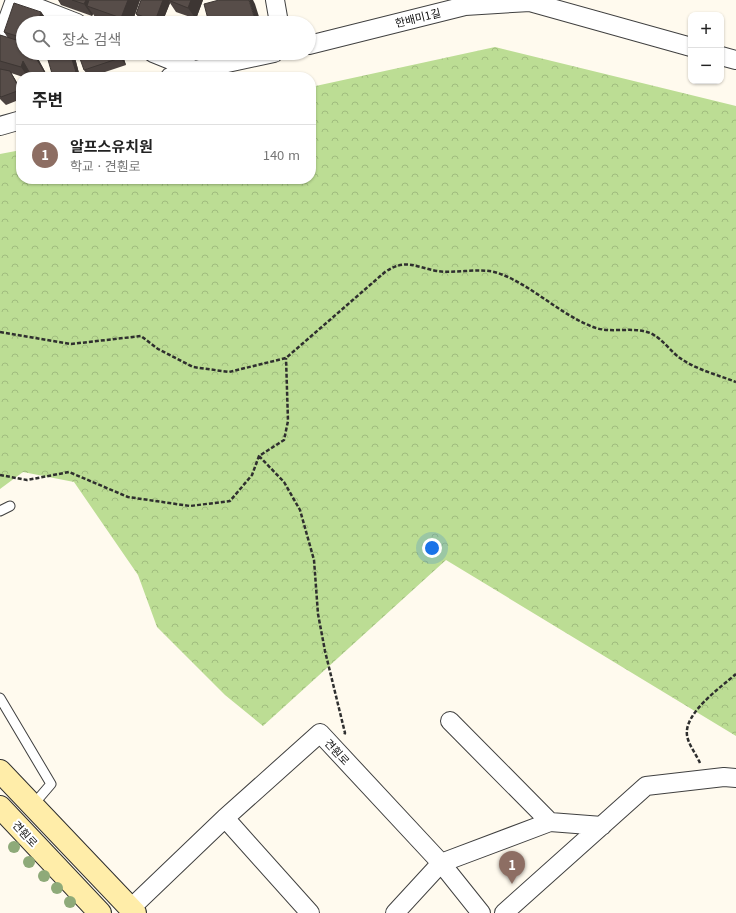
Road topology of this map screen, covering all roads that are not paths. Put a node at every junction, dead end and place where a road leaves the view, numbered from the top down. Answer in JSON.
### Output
{"nodes":[{"id":1,"x":15,"y":0,"type":"edge"},
{"id":2,"x":18,"y":0,"type":"edge"},
{"id":3,"x":275,"y":0,"type":"edge"},
{"id":4,"x":530,"y":1,"type":"edge"},
{"id":5,"x":59,"y":16,"type":"edge"},
{"id":6,"x":278,"y":16,"type":"edge"},
{"id":7,"x":0,"y":41,"type":"edge"},
{"id":8,"x":316,"y":43,"type":"edge"},
{"id":9,"x":688,"y":46,"type":"edge"},
{"id":10,"x":724,"y":57,"type":"edge"},
{"id":11,"x":170,"y":60,"type":"edge"},
{"id":12,"x":241,"y":60,"type":"edge"},
{"id":13,"x":736,"y":60,"type":"edge"},
{"id":14,"x":195,"y":70,"type":"junction"},
{"id":15,"x":188,"y":72,"type":"edge"},
{"id":16,"x":16,"y":121,"type":"edge"},
{"id":17,"x":0,"y":126,"type":"edge"},
{"id":18,"x":10,"y":506,"type":"dead end"},
{"id":19,"x":0,"y":511,"type":"edge"},
{"id":20,"x":0,"y":698,"type":"edge"},
{"id":21,"x":450,"y":720,"type":"dead end"},
{"id":22,"x":0,"y":771,"type":"edge"},
{"id":23,"x":730,"y":778,"type":"edge"},
{"id":24,"x":33,"y":805,"type":"junction"},
{"id":25,"x":0,"y":807,"type":"edge"},
{"id":26,"x":225,"y":818,"type":"junction"},
{"id":27,"x":550,"y":822,"type":"junction"},
{"id":28,"x":602,"y":826,"type":"junction"},
{"id":29,"x":441,"y":862,"type":"junction"},
{"id":30,"x":133,"y":911,"type":"edge"},
{"id":31,"x":100,"y":913,"type":"edge"},
{"id":32,"x":310,"y":913,"type":"edge"},
{"id":33,"x":395,"y":913,"type":"edge"},
{"id":34,"x":481,"y":913,"type":"edge"},
{"id":35,"x":504,"y":913,"type":"edge"}],
"edges":[{"from":1,"to":7,"type":"street"},
{"from":2,"to":5,"type":"street"},
{"from":3,"to":6,"type":"street"},
{"from":4,"to":8,"type":"street","name":"한배미1길"},
{"from":4,"to":9,"type":"street","name":"한배미1길"},
{"from":10,"to":13,"type":"street"},
{"from":11,"to":14,"type":"street"},
{"from":12,"to":14,"type":"street"},
{"from":14,"to":15,"type":"street"},
{"from":16,"to":17,"type":"street"},
{"from":18,"to":19,"type":"lane"},
{"from":20,"to":24,"type":"lane"},
{"from":21,"to":27,"type":"street"},
{"from":22,"to":24,"type":"street","name":"견훤로"},
{"from":23,"to":28,"type":"street"},
{"from":24,"to":30,"type":"street","name":"견훤로"},
{"from":25,"to":31,"type":"street","name":"견훤로"},
{"from":26,"to":29,"type":"street","name":"견훤로"},
{"from":26,"to":30,"type":"street","name":"견훤로"},
{"from":26,"to":32,"type":"street"},
{"from":27,"to":28,"type":"street"},
{"from":27,"to":29,"type":"street"},
{"from":28,"to":35,"type":"street"},
{"from":29,"to":33,"type":"street"},
{"from":29,"to":34,"type":"street","name":"견훤로"}]}
